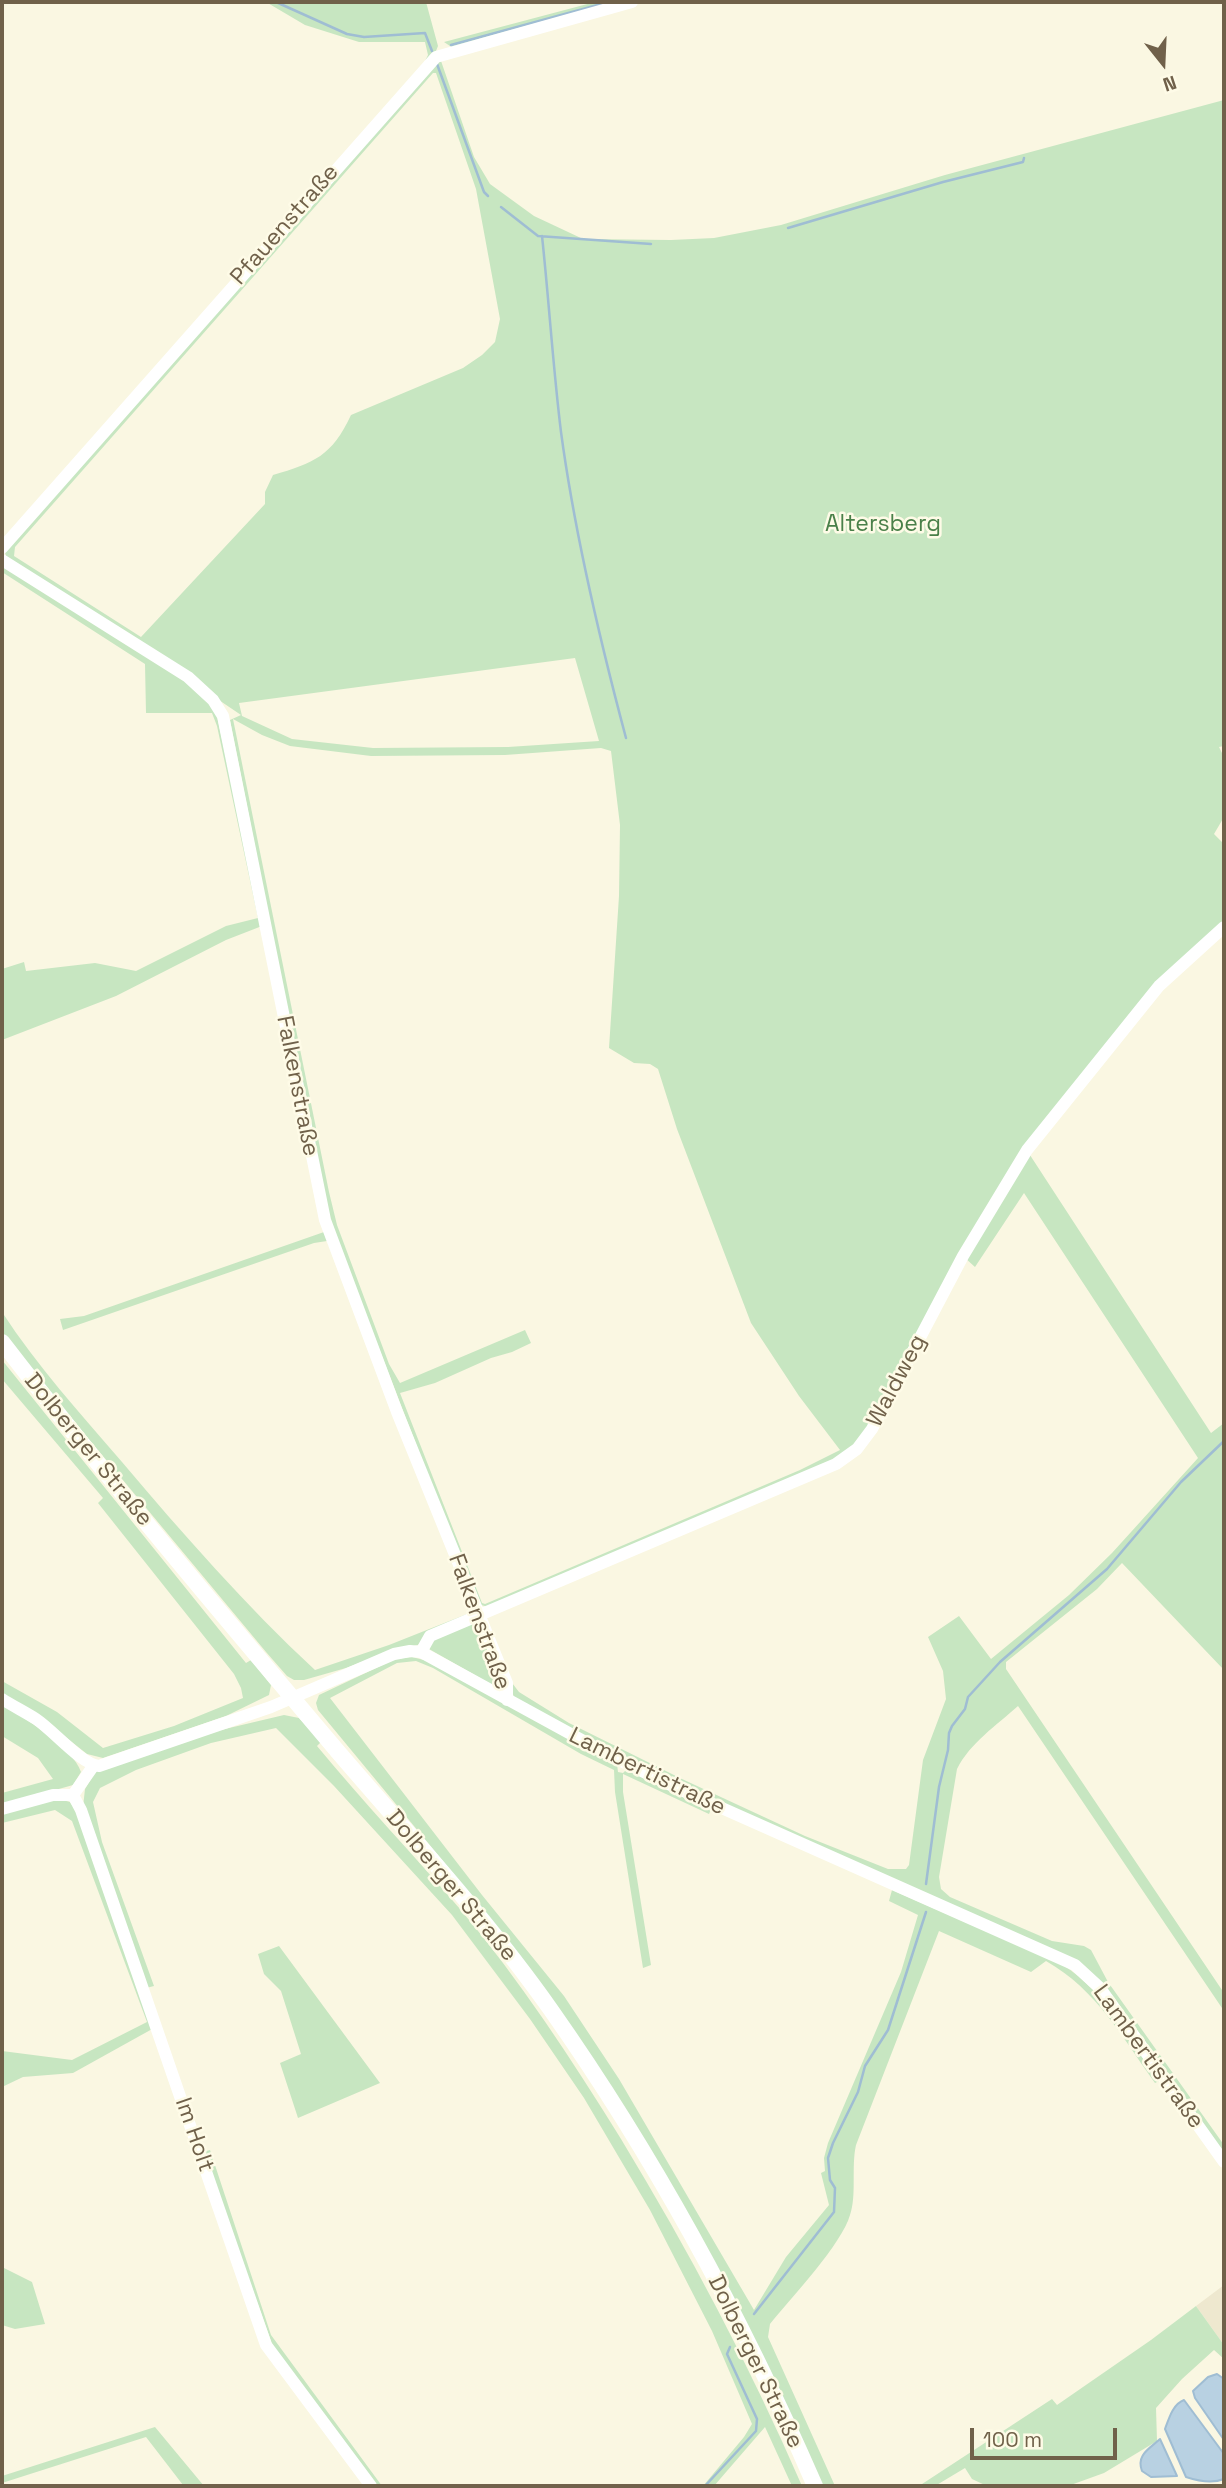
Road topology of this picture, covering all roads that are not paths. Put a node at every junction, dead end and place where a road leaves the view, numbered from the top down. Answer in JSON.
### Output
{"nodes":[{"id":1,"x":632,"y":2,"type":"edge"},
{"id":2,"x":2,"y":548,"type":"edge"},
{"id":3,"x":2,"y":561,"type":"edge"},
{"id":4,"x":1224,"y":927,"type":"edge"},
{"id":5,"x":2,"y":1342,"type":"edge"},
{"id":6,"x":479,"y":1615,"type":"junction"},
{"id":7,"x":421,"y":1652,"type":"junction"},
{"id":8,"x":293,"y":1698,"type":"junction"},
{"id":9,"x":2,"y":1699,"type":"edge"},
{"id":10,"x":507,"y":1700,"type":"junction"},
{"id":11,"x":93,"y":1765,"type":"junction"},
{"id":12,"x":73,"y":1795,"type":"junction"},
{"id":13,"x":2,"y":1809,"type":"edge"},
{"id":14,"x":1224,"y":2162,"type":"edge"},
{"id":15,"x":371,"y":2486,"type":"edge"},
{"id":16,"x":815,"y":2486,"type":"edge"}],
"edges":[{"from":1,"to":2,"type":"street","name":"Pfauenstraße"},
{"from":3,"to":6,"type":"street","name":"Falkenstraße"},
{"from":4,"to":6,"type":"street","name":"Waldweg"},
{"from":5,"to":8,"type":"main road","name":"Dolberger Straße"},
{"from":6,"to":7,"type":"street","name":"Waldweg"},
{"from":6,"to":10,"type":"street","name":"Falkenstraße"},
{"from":7,"to":8,"type":"street"},
{"from":7,"to":10,"type":"street","name":"Lambertistraße"},
{"from":8,"to":11,"type":"street"},
{"from":8,"to":16,"type":"main road","name":"Dolberger Straße"},
{"from":9,"to":11,"type":"street"},
{"from":10,"to":14,"type":"street","name":"Lambertistraße"},
{"from":11,"to":12,"type":"street"},
{"from":12,"to":13,"type":"street"},
{"from":12,"to":15,"type":"street","name":"Im Holt"}]}
